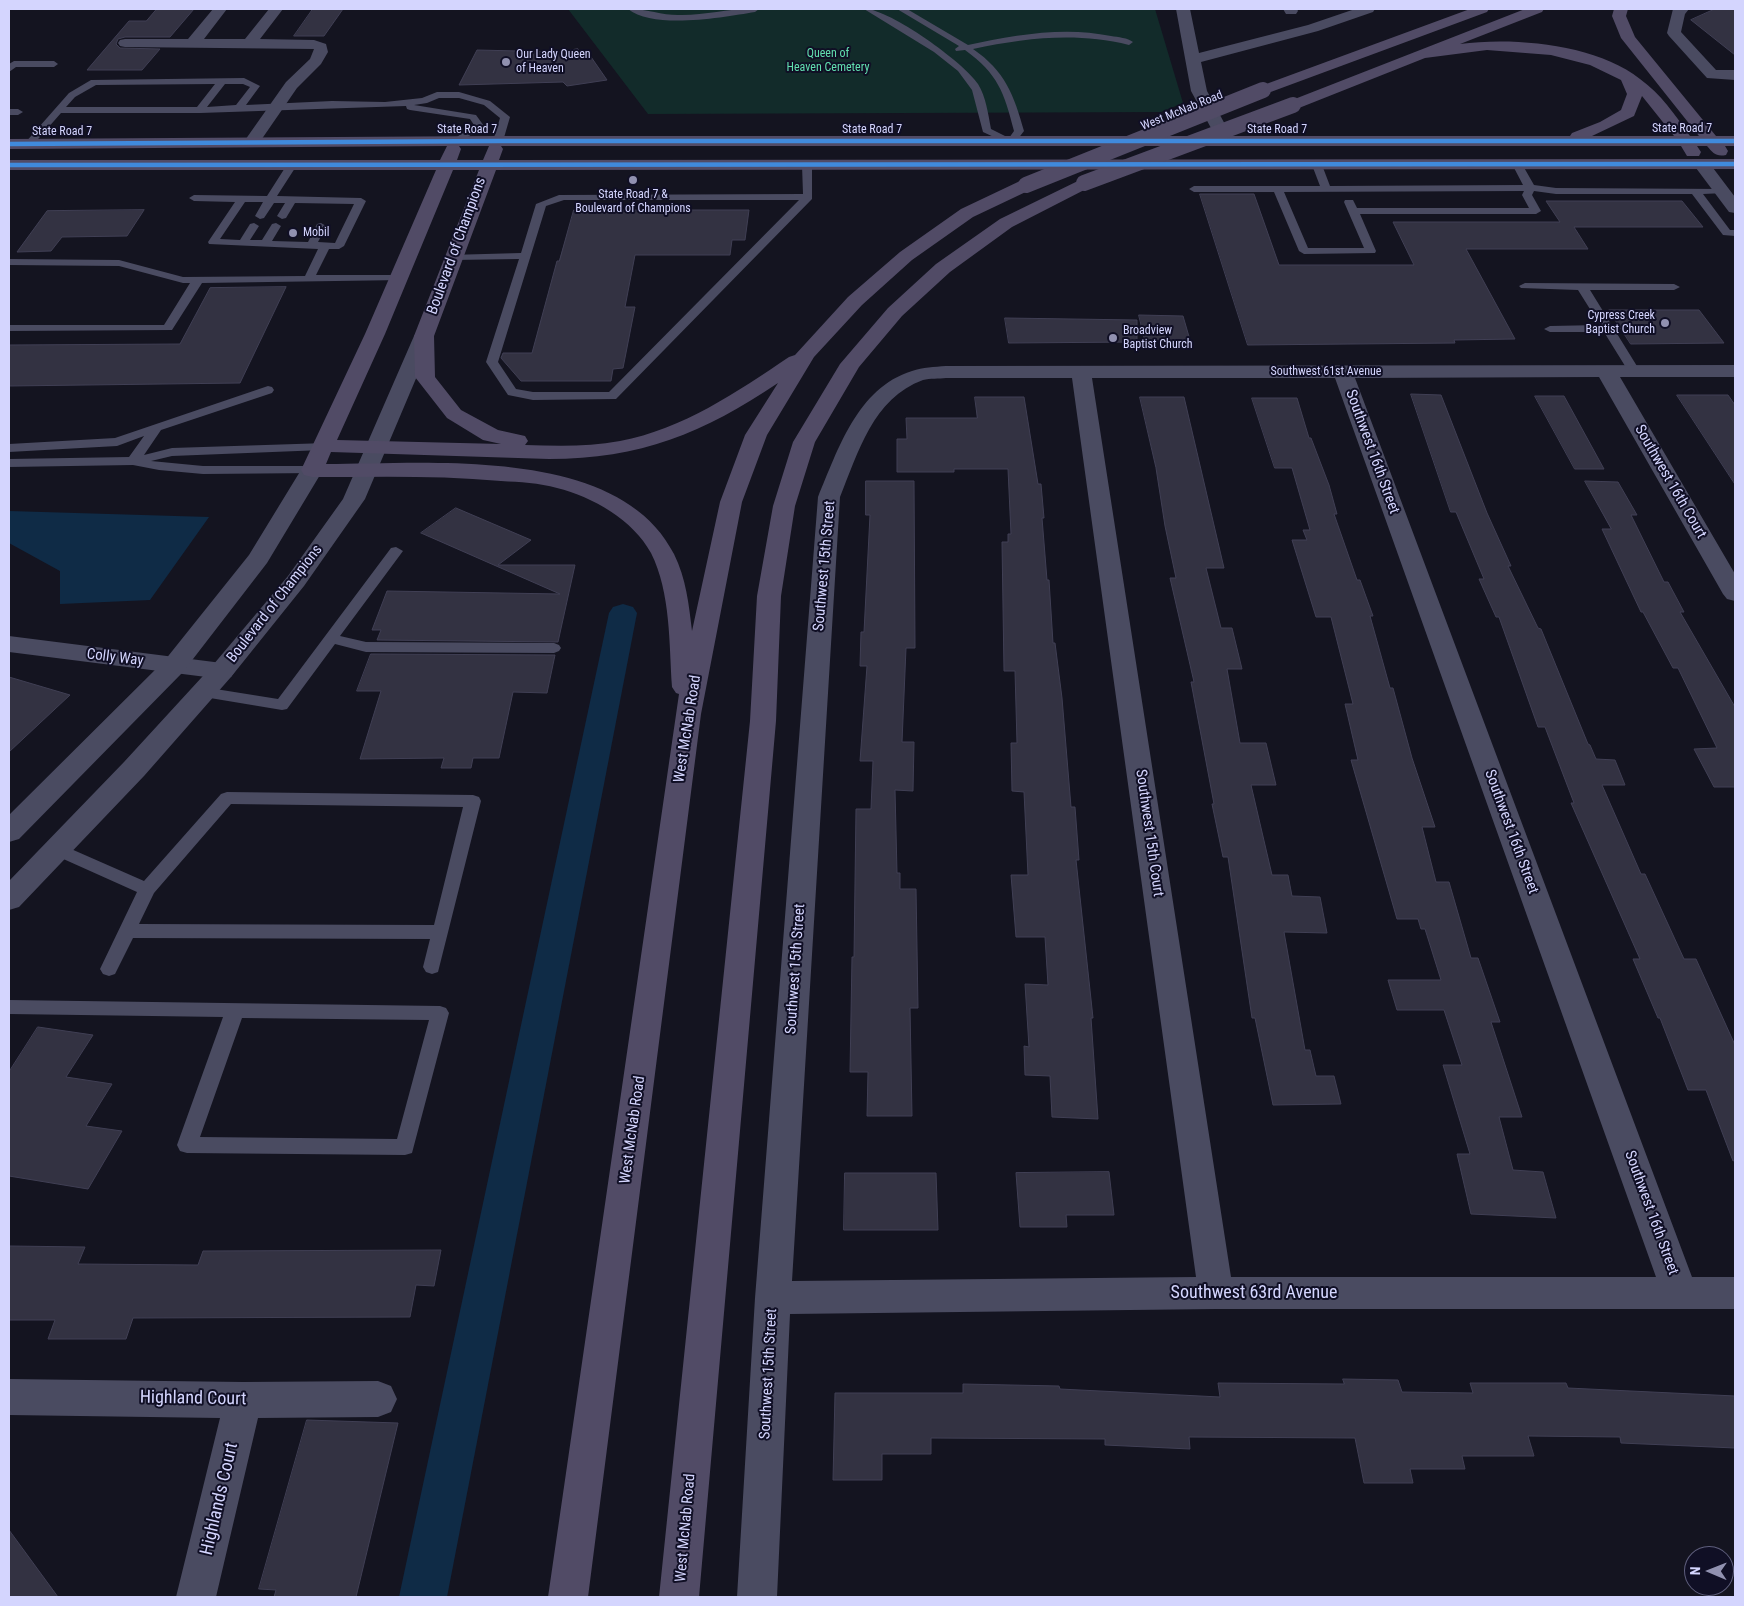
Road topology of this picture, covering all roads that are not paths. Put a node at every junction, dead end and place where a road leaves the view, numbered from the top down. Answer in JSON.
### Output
{"nodes":[{"id":1,"x":220,"y":9,"type":"edge"},
{"id":2,"x":276,"y":9,"type":"edge"},
{"id":3,"x":632,"y":9,"type":"edge"},
{"id":4,"x":755,"y":9,"type":"edge"},
{"id":5,"x":868,"y":9,"type":"edge"},
{"id":6,"x":901,"y":9,"type":"edge"},
{"id":7,"x":1183,"y":9,"type":"edge"},
{"id":8,"x":1368,"y":9,"type":"edge"},
{"id":9,"x":1482,"y":9,"type":"edge"},
{"id":10,"x":1537,"y":9,"type":"edge"},
{"id":11,"x":1621,"y":9,"type":"edge"},
{"id":12,"x":1682,"y":9,"type":"edge"},
{"id":13,"x":1129,"y":42,"type":"dead end"},
{"id":14,"x":125,"y":43,"type":"dead end"},
{"id":15,"x":192,"y":44,"type":"junction"},
{"id":16,"x":250,"y":44,"type":"junction"},
{"id":17,"x":964,"y":48,"type":"junction"},
{"id":18,"x":940,"y":54,"type":"junction"},
{"id":19,"x":1423,"y":54,"type":"junction"},
{"id":20,"x":1194,"y":59,"type":"junction"},
{"id":21,"x":1735,"y":61,"type":"edge"},
{"id":22,"x":1701,"y":63,"type":"junction"},
{"id":23,"x":54,"y":64,"type":"dead end"},
{"id":24,"x":9,"y":69,"type":"edge"},
{"id":25,"x":1735,"y":75,"type":"edge"},
{"id":26,"x":1628,"y":78,"type":"junction"},
{"id":27,"x":222,"y":81,"type":"junction"},
{"id":28,"x":385,"y":105,"type":"junction"},
{"id":29,"x":238,"y":108,"type":"junction"},
{"id":30,"x":277,"y":108,"type":"junction"},
{"id":31,"x":59,"y":110,"type":"junction"},
{"id":32,"x":200,"y":110,"type":"junction"},
{"id":33,"x":457,"y":141,"type":"junction"},
{"id":34,"x":498,"y":141,"type":"junction"},
{"id":35,"x":1226,"y":141,"type":"junction"},
{"id":36,"x":1566,"y":141,"type":"junction"},
{"id":37,"x":1685,"y":141,"type":"junction"},
{"id":38,"x":1712,"y":141,"type":"junction"},
{"id":39,"x":1735,"y":141,"type":"edge"},
{"id":40,"x":1011,"y":142,"type":"junction"},
{"id":41,"x":251,"y":143,"type":"junction"},
{"id":42,"x":9,"y":144,"type":"edge"},
{"id":43,"x":29,"y":144,"type":"junction"},
{"id":44,"x":447,"y":164,"type":"junction"},
{"id":45,"x":488,"y":164,"type":"junction"},
{"id":46,"x":1517,"y":164,"type":"junction"},
{"id":47,"x":1701,"y":164,"type":"junction"},
{"id":48,"x":9,"y":165,"type":"edge"},
{"id":49,"x":292,"y":165,"type":"junction"},
{"id":50,"x":810,"y":165,"type":"junction"},
{"id":51,"x":1317,"y":165,"type":"junction"},
{"id":52,"x":1733,"y":166,"type":"edge"},
{"id":53,"x":1530,"y":188,"type":"junction"},
{"id":54,"x":1194,"y":189,"type":"dead end"},
{"id":55,"x":1278,"y":189,"type":"junction"},
{"id":56,"x":1326,"y":189,"type":"junction"},
{"id":57,"x":1343,"y":189,"type":"junction"},
{"id":58,"x":1695,"y":191,"type":"junction"},
{"id":59,"x":1721,"y":191,"type":"junction"},
{"id":60,"x":808,"y":197,"type":"junction"},
{"id":61,"x":194,"y":198,"type":"dead end"},
{"id":62,"x":242,"y":199,"type":"junction"},
{"id":63,"x":271,"y":199,"type":"junction"},
{"id":64,"x":292,"y":200,"type":"junction"},
{"id":65,"x":1735,"y":208,"type":"edge"},
{"id":66,"x":1352,"y":211,"type":"junction"},
{"id":67,"x":260,"y":216,"type":"dead end"},
{"id":68,"x":282,"y":216,"type":"dead end"},
{"id":69,"x":254,"y":226,"type":"dead end"},
{"id":70,"x":276,"y":226,"type":"dead end"},
{"id":71,"x":321,"y":226,"type":"dead end"},
{"id":72,"x":1735,"y":233,"type":"edge"},
{"id":73,"x":243,"y":243,"type":"junction"},
{"id":74,"x":265,"y":244,"type":"junction"},
{"id":75,"x":311,"y":246,"type":"junction"},
{"id":76,"x":325,"y":246,"type":"junction"},
{"id":77,"x":525,"y":256,"type":"junction"},
{"id":78,"x":453,"y":257,"type":"junction"},
{"id":79,"x":9,"y":262,"type":"edge"},
{"id":80,"x":399,"y":278,"type":"junction"},
{"id":81,"x":309,"y":279,"type":"junction"},
{"id":82,"x":198,"y":280,"type":"junction"},
{"id":83,"x":1525,"y":286,"type":"dead end"},
{"id":84,"x":1582,"y":287,"type":"junction"},
{"id":85,"x":1674,"y":287,"type":"dead end"},
{"id":86,"x":9,"y":328,"type":"edge"},
{"id":87,"x":1608,"y":328,"type":"junction"},
{"id":88,"x":1550,"y":329,"type":"dead end"},
{"id":89,"x":424,"y":336,"type":"junction"},
{"id":90,"x":806,"y":354,"type":"junction"},
{"id":91,"x":1606,"y":371,"type":"junction"},
{"id":92,"x":1634,"y":371,"type":"junction"},
{"id":93,"x":1735,"y":371,"type":"edge"},
{"id":94,"x":1343,"y":372,"type":"junction"},
{"id":95,"x":1081,"y":373,"type":"junction"},
{"id":96,"x":917,"y":376,"type":"joint"},
{"id":97,"x":268,"y":390,"type":"dead end"},
{"id":98,"x":157,"y":427,"type":"junction"},
{"id":99,"x":323,"y":446,"type":"junction"},
{"id":100,"x":377,"y":446,"type":"junction"},
{"id":101,"x":9,"y":448,"type":"edge"},
{"id":102,"x":562,"y":452,"type":"junction"},
{"id":103,"x":133,"y":461,"type":"junction"},
{"id":104,"x":9,"y":463,"type":"edge"},
{"id":105,"x":312,"y":470,"type":"junction"},
{"id":106,"x":366,"y":471,"type":"junction"},
{"id":107,"x":396,"y":551,"type":"dead end"},
{"id":108,"x":1735,"y":594,"type":"edge"},
{"id":109,"x":332,"y":639,"type":"junction"},
{"id":110,"x":9,"y":645,"type":"edge"},
{"id":111,"x":554,"y":648,"type":"dead end"},
{"id":112,"x":174,"y":666,"type":"junction"},
{"id":113,"x":222,"y":671,"type":"junction"},
{"id":114,"x":203,"y":692,"type":"junction"},
{"id":115,"x":688,"y":714,"type":"junction"},
{"id":116,"x":9,"y":832,"type":"edge"},
{"id":117,"x":56,"y":850,"type":"junction"},
{"id":118,"x":147,"y":889,"type":"junction"},
{"id":119,"x":9,"y":899,"type":"edge"},
{"id":120,"x":126,"y":931,"type":"junction"},
{"id":121,"x":441,"y":932,"type":"junction"},
{"id":122,"x":432,"y":966,"type":"dead end"},
{"id":123,"x":110,"y":969,"type":"dead end"},
{"id":124,"x":9,"y":1007,"type":"edge"},
{"id":125,"x":235,"y":1010,"type":"junction"},
{"id":126,"x":1216,"y":1292,"type":"junction"},
{"id":127,"x":1680,"y":1293,"type":"junction"},
{"id":128,"x":1735,"y":1293,"type":"edge"},
{"id":129,"x":773,"y":1298,"type":"junction"},
{"id":130,"x":9,"y":1397,"type":"edge"},
{"id":131,"x":378,"y":1399,"type":"dead end"},
{"id":132,"x":243,"y":1400,"type":"junction"},
{"id":133,"x":196,"y":1597,"type":"edge"},
{"id":134,"x":568,"y":1597,"type":"edge"},
{"id":135,"x":679,"y":1597,"type":"edge"},
{"id":136,"x":757,"y":1597,"type":"edge"}],
"edges":[{"from":1,"to":15,"type":"street"},
{"from":2,"to":16,"type":"street"},
{"from":3,"to":4,"type":"lane"},
{"from":5,"to":18,"type":"lane"},
{"from":6,"to":17,"type":"lane"},
{"from":7,"to":20,"type":"street","name":"West McNab Road"},
{"from":8,"to":20,"type":"street"},
{"from":9,"to":90,"type":"main road","name":"West McNab Road","bridge":true},
{"from":10,"to":19,"type":"main road","name":"West McNab Road"},
{"from":11,"to":38,"type":"main road"},
{"from":12,"to":22,"type":"street"},
{"from":13,"to":17,"type":"lane"},
{"from":14,"to":15,"type":"street"},
{"from":15,"to":16,"type":"street"},
{"from":16,"to":30,"type":"street"},
{"from":17,"to":18,"type":"lane"},
{"from":17,"to":40,"type":"lane"},
{"from":18,"to":40,"type":"lane"},
{"from":19,"to":26,"type":"main road"},
{"from":19,"to":135,"type":"main road","name":"West McNab Road","bridge":true},
{"from":20,"to":35,"type":"street","name":"West McNab Road"},
{"from":21,"to":22,"type":"street"},
{"from":22,"to":25,"type":"street"},
{"from":23,"to":24,"type":"lane"},
{"from":26,"to":36,"type":"main road"},
{"from":26,"to":37,"type":"main road"},
{"from":27,"to":29,"type":"lane"},
{"from":27,"to":31,"type":"lane"},
{"from":27,"to":32,"type":"lane"},
{"from":28,"to":30,"type":"lane"},
{"from":28,"to":33,"type":"lane"},
{"from":28,"to":34,"type":"lane"},
{"from":29,"to":30,"type":"lane"},
{"from":29,"to":32,"type":"lane"},
{"from":30,"to":41,"type":"street"},
{"from":31,"to":32,"type":"lane"},
{"from":31,"to":43,"type":"lane"},
{"from":33,"to":34,"type":"main road","name":"State Road 7"},
{"from":33,"to":41,"type":"main road","name":"State Road 7"},
{"from":33,"to":44,"type":"main road"},
{"from":34,"to":40,"type":"main road","name":"State Road 7"},
{"from":34,"to":45,"type":"main road","name":"Boulevard of Champions"},
{"from":35,"to":36,"type":"main road","name":"State Road 7"},
{"from":35,"to":40,"type":"main road","name":"State Road 7"},
{"from":36,"to":37,"type":"main road","name":"State Road 7"},
{"from":37,"to":38,"type":"main road","name":"State Road 7"},
{"from":37,"to":47,"type":"main road"},
{"from":38,"to":39,"type":"main road","name":"State Road 7"},
{"from":38,"to":52,"type":"main road"},
{"from":40,"to":50,"type":"main road"},
{"from":41,"to":43,"type":"main road","name":"State Road 7"},
{"from":42,"to":43,"type":"main road","name":"State Road 7"},
{"from":44,"to":45,"type":"main road"},
{"from":44,"to":49,"type":"main road"},
{"from":44,"to":80,"type":"main road"},
{"from":45,"to":50,"type":"main road"},
{"from":45,"to":78,"type":"main road","name":"Boulevard of Champions"},
{"from":46,"to":47,"type":"main road"},
{"from":46,"to":51,"type":"main road"},
{"from":46,"to":53,"type":"lane"},
{"from":47,"to":52,"type":"main road"},
{"from":47,"to":59,"type":"street"},
{"from":48,"to":49,"type":"main road"},
{"from":49,"to":63,"type":"lane"},
{"from":50,"to":51,"type":"main road"},
{"from":50,"to":60,"type":"lane"},
{"from":51,"to":56,"type":"lane"},
{"from":53,"to":57,"type":"lane"},
{"from":53,"to":58,"type":"lane"},
{"from":53,"to":66,"type":"lane"},
{"from":54,"to":55,"type":"lane"},
{"from":55,"to":56,"type":"lane"},
{"from":55,"to":66,"type":"lane"},
{"from":56,"to":57,"type":"lane"},
{"from":57,"to":66,"type":"lane"},
{"from":58,"to":59,"type":"lane"},
{"from":58,"to":72,"type":"lane"},
{"from":59,"to":65,"type":"street"},
{"from":60,"to":77,"type":"lane"},
{"from":60,"to":77,"type":"lane"},
{"from":61,"to":62,"type":"lane"},
{"from":62,"to":63,"type":"lane"},
{"from":62,"to":73,"type":"lane"},
{"from":63,"to":64,"type":"lane"},
{"from":63,"to":67,"type":"lane"},
{"from":64,"to":68,"type":"lane"},
{"from":64,"to":76,"type":"lane"},
{"from":69,"to":73,"type":"lane"},
{"from":70,"to":74,"type":"lane"},
{"from":71,"to":75,"type":"lane"},
{"from":73,"to":74,"type":"lane"},
{"from":74,"to":75,"type":"lane"},
{"from":75,"to":76,"type":"lane"},
{"from":76,"to":81,"type":"lane"},
{"from":77,"to":78,"type":"lane"},
{"from":78,"to":89,"type":"main road","name":"Boulevard of Champions"},
{"from":79,"to":82,"type":"lane"},
{"from":80,"to":81,"type":"lane"},
{"from":80,"to":99,"type":"main road"},
{"from":81,"to":82,"type":"lane"},
{"from":82,"to":86,"type":"lane"},
{"from":83,"to":84,"type":"lane"},
{"from":84,"to":85,"type":"lane"},
{"from":84,"to":87,"type":"lane"},
{"from":87,"to":88,"type":"lane"},
{"from":87,"to":92,"type":"lane"},
{"from":89,"to":100,"type":"street","name":"Boulevard of Champions"},
{"from":89,"to":102,"type":"main road"},
{"from":90,"to":102,"type":"main road"},
{"from":90,"to":115,"type":"main road","name":"West McNab Road"},
{"from":91,"to":92,"type":"street","name":"Southwest 61st Avenue"},
{"from":91,"to":94,"type":"street","name":"Southwest 61st Avenue"},
{"from":91,"to":108,"type":"street","name":"Southwest 16th Court"},
{"from":92,"to":93,"type":"street","name":"Southwest 61st Avenue"},
{"from":94,"to":95,"type":"street","name":"Southwest 61st Avenue"},
{"from":94,"to":127,"type":"street","name":"Southwest 16th Street"},
{"from":95,"to":96,"type":"street","name":"Southwest 61st Avenue"},
{"from":95,"to":126,"type":"street","name":"Southwest 15th Court"},
{"from":96,"to":129,"type":"street","name":"Southwest 15th Street"},
{"from":97,"to":98,"type":"lane"},
{"from":98,"to":101,"type":"lane"},
{"from":98,"to":103,"type":"lane"},
{"from":99,"to":100,"type":"main road"},
{"from":99,"to":103,"type":"lane"},
{"from":99,"to":105,"type":"main road"},
{"from":100,"to":102,"type":"main road"},
{"from":100,"to":106,"type":"street","name":"Boulevard of Champions"},
{"from":103,"to":104,"type":"lane"},
{"from":103,"to":105,"type":"lane"},
{"from":105,"to":106,"type":"main road"},
{"from":105,"to":112,"type":"street"},
{"from":106,"to":113,"type":"street","name":"Boulevard of Champions"},
{"from":106,"to":115,"type":"main road"},
{"from":107,"to":109,"type":"lane"},
{"from":109,"to":111,"type":"lane"},
{"from":109,"to":114,"type":"lane"},
{"from":110,"to":112,"type":"street","name":"Colly Way"},
{"from":112,"to":113,"type":"street","name":"Colly Way"},
{"from":112,"to":116,"type":"street"},
{"from":113,"to":114,"type":"street","name":"Boulevard of Champions"},
{"from":114,"to":117,"type":"street","name":"Boulevard of Champions"},
{"from":115,"to":134,"type":"main road","name":"West McNab Road"},
{"from":117,"to":118,"type":"lane"},
{"from":117,"to":119,"type":"street","name":"Boulevard of Champions"},
{"from":118,"to":120,"type":"lane"},
{"from":118,"to":121,"type":"lane"},
{"from":120,"to":121,"type":"lane"},
{"from":120,"to":123,"type":"lane"},
{"from":121,"to":122,"type":"lane"},
{"from":124,"to":125,"type":"lane"},
{"from":125,"to":125,"type":"lane"},
{"from":126,"to":127,"type":"street","name":"Southwest 63rd Avenue"},
{"from":126,"to":129,"type":"street","name":"Southwest 63rd Avenue"},
{"from":127,"to":128,"type":"street","name":"Southwest 63rd Avenue"},
{"from":129,"to":136,"type":"street","name":"Southwest 15th Street"},
{"from":130,"to":132,"type":"street","name":"Highland Court"},
{"from":131,"to":132,"type":"street","name":"Highland Court"},
{"from":132,"to":133,"type":"street","name":"Highlands Court"}]}
